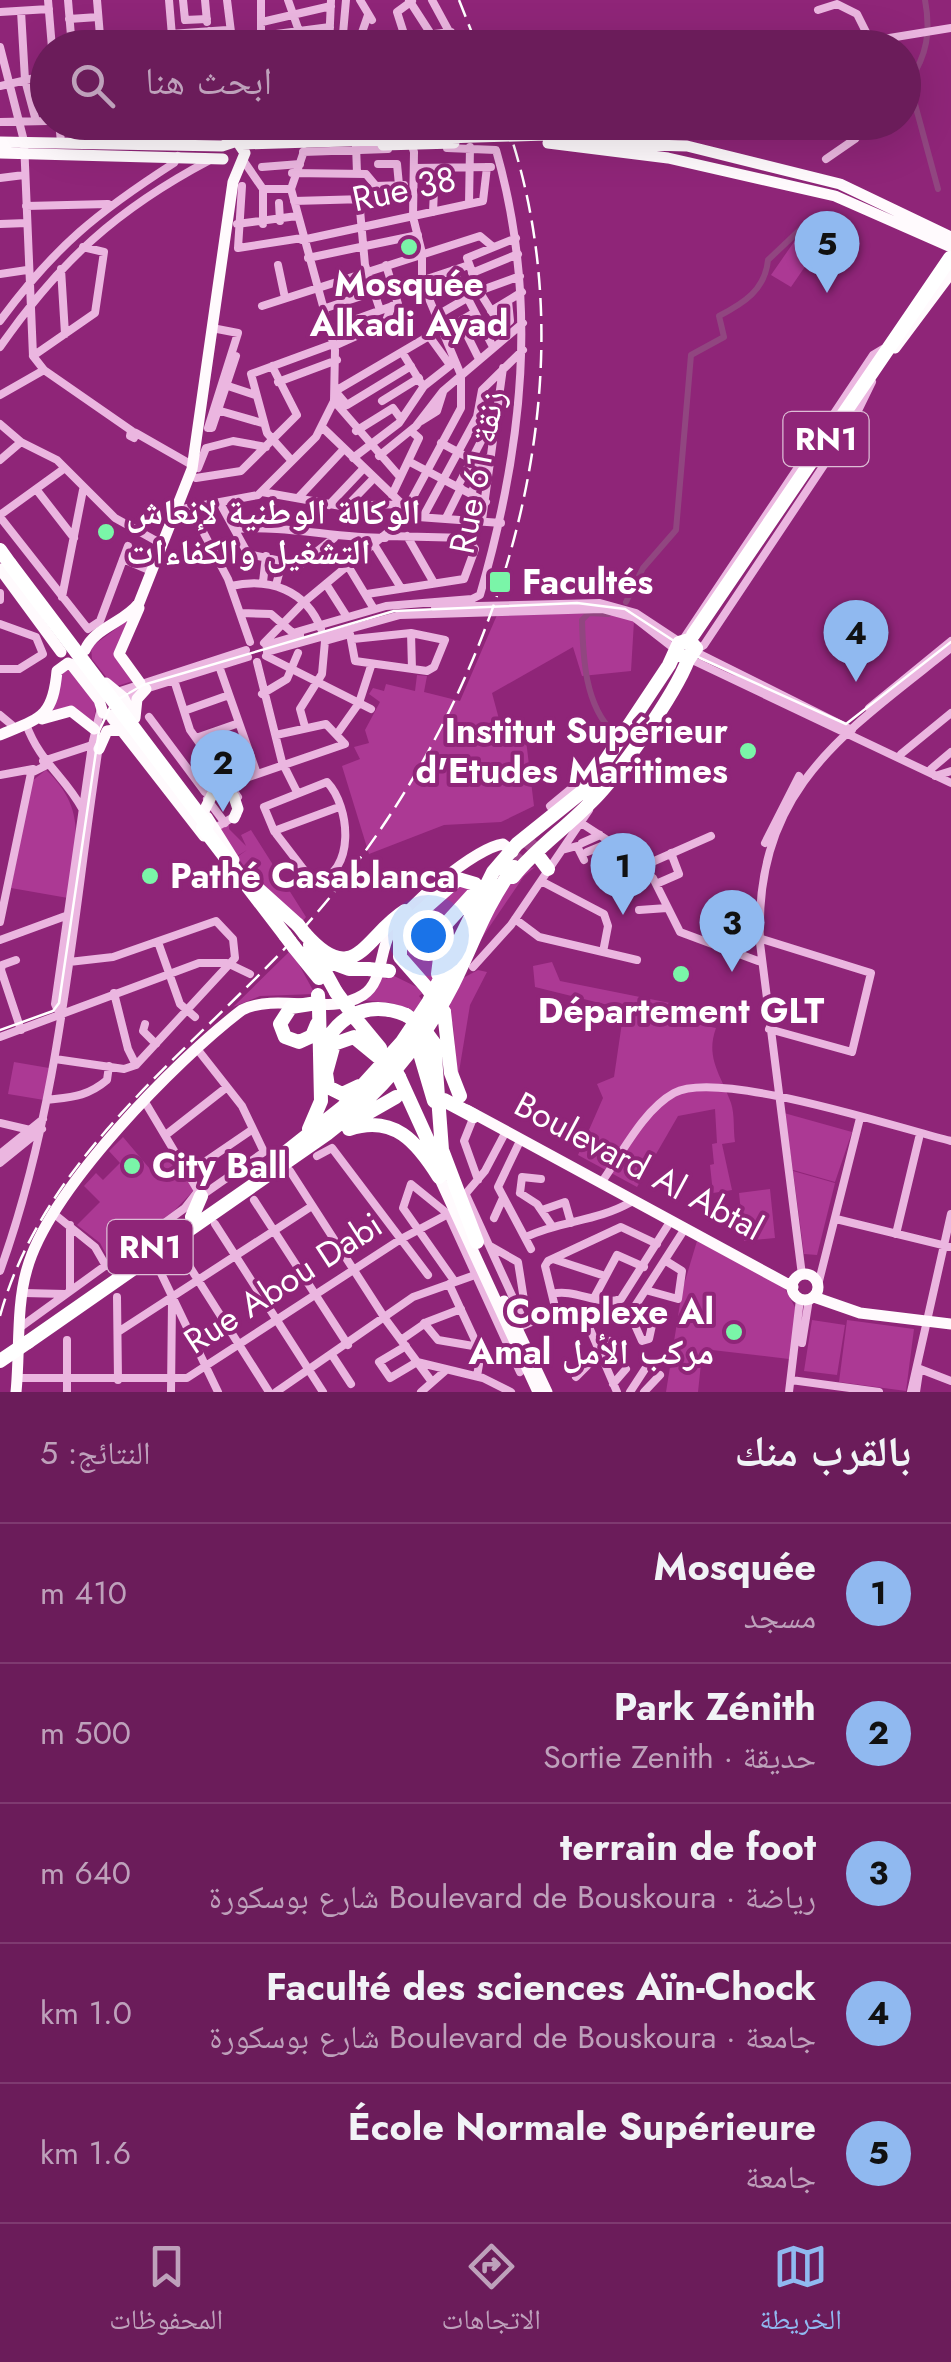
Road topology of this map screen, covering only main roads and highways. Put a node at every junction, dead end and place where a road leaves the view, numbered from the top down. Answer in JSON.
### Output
{"nodes":[{"id":1,"x":413,"y":140,"type":"edge"},
{"id":2,"x":480,"y":140,"type":"edge"},
{"id":3,"x":584,"y":140,"type":"edge"},
{"id":4,"x":0,"y":142,"type":"edge"},
{"id":5,"x":24,"y":147,"type":"junction"},
{"id":6,"x":0,"y":153,"type":"edge"},
{"id":7,"x":233,"y":154,"type":"junction"},
{"id":8,"x":832,"y":183,"type":"junction"},
{"id":9,"x":810,"y":190,"type":"junction"},
{"id":10,"x":871,"y":206,"type":"junction"},
{"id":11,"x":932,"y":234,"type":"junction"},
{"id":12,"x":949,"y":251,"type":"edge"},
{"id":13,"x":893,"y":344,"type":"junction"},
{"id":14,"x":193,"y":469,"type":"junction"},
{"id":15,"x":765,"y":535,"type":"junction"},
{"id":16,"x":0,"y":547,"type":"edge"},
{"id":17,"x":4,"y":566,"type":"edge"},
{"id":18,"x":143,"y":595,"type":"junction"},
{"id":19,"x":81,"y":646,"type":"junction"},
{"id":20,"x":685,"y":652,"type":"junction"},
{"id":21,"x":65,"y":658,"type":"junction"},
{"id":22,"x":121,"y":698,"type":"junction"},
{"id":23,"x":106,"y":712,"type":"junction"},
{"id":24,"x":143,"y":719,"type":"junction"},
{"id":25,"x":14,"y":727,"type":"edge"},
{"id":26,"x":122,"y":729,"type":"junction"},
{"id":27,"x":94,"y":730,"type":"road end"},
{"id":28,"x":95,"y":747,"type":"road end"},
{"id":29,"x":212,"y":828,"type":"junction"},
{"id":30,"x":527,"y":856,"type":"junction"},
{"id":31,"x":474,"y":857,"type":"junction"},
{"id":32,"x":232,"y":861,"type":"junction"},
{"id":33,"x":491,"y":881,"type":"dead end"},
{"id":34,"x":474,"y":893,"type":"dead end"},
{"id":35,"x":434,"y":897,"type":"junction"},
{"id":36,"x":405,"y":910,"type":"junction"},
{"id":37,"x":472,"y":915,"type":"junction"},
{"id":38,"x":306,"y":935,"type":"junction"},
{"id":39,"x":372,"y":945,"type":"junction"},
{"id":40,"x":340,"y":967,"type":"junction"},
{"id":41,"x":326,"y":1001,"type":"junction"},
{"id":42,"x":432,"y":1002,"type":"junction"},
{"id":43,"x":408,"y":1013,"type":"junction"},
{"id":44,"x":436,"y":1042,"type":"junction"},
{"id":45,"x":200,"y":1048,"type":"junction"},
{"id":46,"x":384,"y":1058,"type":"junction"},
{"id":47,"x":396,"y":1078,"type":"junction"},
{"id":48,"x":368,"y":1080,"type":"junction"},
{"id":49,"x":320,"y":1082,"type":"junction"},
{"id":50,"x":428,"y":1095,"type":"dead end"},
{"id":51,"x":460,"y":1096,"type":"joint"},
{"id":52,"x":444,"y":1100,"type":"dead end"},
{"id":53,"x":474,"y":1116,"type":"junction"},
{"id":54,"x":440,"y":1132,"type":"junction"},
{"id":55,"x":328,"y":1138,"type":"junction"},
{"id":56,"x":276,"y":1160,"type":"junction"},
{"id":57,"x":439,"y":1177,"type":"junction"},
{"id":58,"x":605,"y":1182,"type":"junction"},
{"id":59,"x":457,"y":1204,"type":"junction"},
{"id":60,"x":207,"y":1206,"type":"junction"},
{"id":61,"x":483,"y":1244,"type":"junction"},
{"id":62,"x":938,"y":1319,"type":"edge"},
{"id":63,"x":25,"y":1335,"type":"junction"},
{"id":64,"x":0,"y":1354,"type":"edge"},
{"id":65,"x":0,"y":1362,"type":"edge"},
{"id":66,"x":17,"y":1385,"type":"edge"},
{"id":67,"x":538,"y":1392,"type":"edge"},
{"id":68,"x":547,"y":1392,"type":"edge"}],
"edges":[{"from":1,"to":2,"type":"main road"},
{"from":1,"to":7,"type":"main road"},
{"from":1,"to":7,"type":"main road"},
{"from":1,"to":9,"type":"main road"},
{"from":3,"to":8,"type":"main road"},
{"from":4,"to":5,"type":"main road"},
{"from":5,"to":6,"type":"main road"},
{"from":5,"to":7,"type":"main road"},
{"from":5,"to":7,"type":"main road"},
{"from":7,"to":14,"type":"main road"},
{"from":7,"to":14,"type":"main road"},
{"from":8,"to":10,"type":"main road"},
{"from":8,"to":11,"type":"main road"},
{"from":9,"to":10,"type":"main road"},
{"from":9,"to":11,"type":"main road"},
{"from":10,"to":11,"type":"main road"},
{"from":11,"to":12,"type":"main road"},
{"from":11,"to":12,"type":"main road"},
{"from":12,"to":13,"type":"highway","number":"RN1"},
{"from":13,"to":15,"type":"highway","number":"RN1"},
{"from":13,"to":15,"type":"highway","number":"RN1"},
{"from":14,"to":18,"type":"main road"},
{"from":14,"to":19,"type":"main road"},
{"from":15,"to":20,"type":"highway"},
{"from":16,"to":17,"type":"highway"},
{"from":16,"to":19,"type":"main road"},
{"from":17,"to":21,"type":"main road"},
{"from":17,"to":29,"type":"highway","bridge":true},
{"from":18,"to":19,"type":"main road"},
{"from":18,"to":24,"type":"main road"},
{"from":19,"to":21,"type":"main road"},
{"from":19,"to":21,"type":"main road"},
{"from":19,"to":22,"type":"main road"},
{"from":20,"to":30,"type":"highway","number":"RN1"},
{"from":20,"to":30,"type":"highway"},
{"from":20,"to":30,"type":"highway"},
{"from":21,"to":23,"type":"main road"},
{"from":21,"to":25,"type":"main road"},
{"from":21,"to":25,"type":"main road"},
{"from":22,"to":23,"type":"main road"},
{"from":22,"to":23,"type":"main road"},
{"from":22,"to":24,"type":"main road"},
{"from":23,"to":26,"type":"main road"},
{"from":24,"to":29,"type":"main road"},
{"from":25,"to":27,"type":"main road"},
{"from":26,"to":28,"type":"main road"},
{"from":26,"to":32,"type":"main road"},
{"from":29,"to":29,"type":"main road","bridge":true},
{"from":29,"to":32,"type":"highway"},
{"from":30,"to":31,"type":"main road"},
{"from":30,"to":33,"type":"highway"},
{"from":30,"to":36,"type":"main road"},
{"from":30,"to":37,"type":"highway"},
{"from":30,"to":42,"type":"highway","number":"RN1"},
{"from":30,"to":42,"type":"highway","number":"RN1"},
{"from":31,"to":35,"type":"main road"},
{"from":31,"to":41,"type":"main road"},
{"from":32,"to":38,"type":"highway"},
{"from":32,"to":41,"type":"highway"},
{"from":34,"to":42,"type":"highway"},
{"from":35,"to":37,"type":"highway"},
{"from":35,"to":42,"type":"highway"},
{"from":36,"to":39,"type":"highway"},
{"from":36,"to":45,"type":"main road"},
{"from":37,"to":42,"type":"highway"},
{"from":38,"to":39,"type":"highway"},
{"from":38,"to":40,"type":"highway"},
{"from":38,"to":41,"type":"highway"},
{"from":39,"to":40,"type":"highway"},
{"from":40,"to":42,"type":"highway","bridge":true},
{"from":41,"to":43,"type":"main road"},
{"from":41,"to":45,"type":"main road"},
{"from":41,"to":46,"type":"highway","bridge":true},
{"from":41,"to":49,"type":"highway"},
{"from":42,"to":48,"type":"highway"},
{"from":42,"to":51,"type":"highway"},
{"from":42,"to":54,"type":"highway"},
{"from":42,"to":56,"type":"highway","number":"RN1"},
{"from":42,"to":60,"type":"highway","number":"RN1"},
{"from":43,"to":44,"type":"highway","bridge":true},
{"from":43,"to":49,"type":"highway"},
{"from":44,"to":53,"type":"main road"},
{"from":44,"to":54,"type":"highway"},
{"from":45,"to":63,"type":"main road"},
{"from":46,"to":47,"type":"highway","bridge":true},
{"from":46,"to":48,"type":"highway"},
{"from":47,"to":57,"type":"highway"},
{"from":47,"to":61,"type":"highway"},
{"from":48,"to":56,"type":"highway"},
{"from":49,"to":56,"type":"highway"},
{"from":50,"to":55,"type":"highway"},
{"from":51,"to":58,"type":"main road","name":"Boulevard Al Abtal"},
{"from":52,"to":53,"type":"highway"},
{"from":53,"to":58,"type":"main road","name":"Boulevard Al Abtal"},
{"from":54,"to":59,"type":"highway"},
{"from":55,"to":57,"type":"highway"},
{"from":55,"to":60,"type":"highway"},
{"from":56,"to":60,"type":"highway","number":"RN1"},
{"from":57,"to":59,"type":"main road"},
{"from":58,"to":62,"type":"main road","name":"Boulevard Al Abtal"},
{"from":59,"to":61,"type":"highway"},
{"from":59,"to":67,"type":"main road"},
{"from":60,"to":63,"type":"highway","number":"RN1"},
{"from":60,"to":63,"type":"highway","number":"RN1"},
{"from":61,"to":68,"type":"main road"},
{"from":63,"to":64,"type":"highway","number":"RN1","bridge":true},
{"from":63,"to":65,"type":"highway","number":"RN1","bridge":true},
{"from":63,"to":66,"type":"main road"}]}
